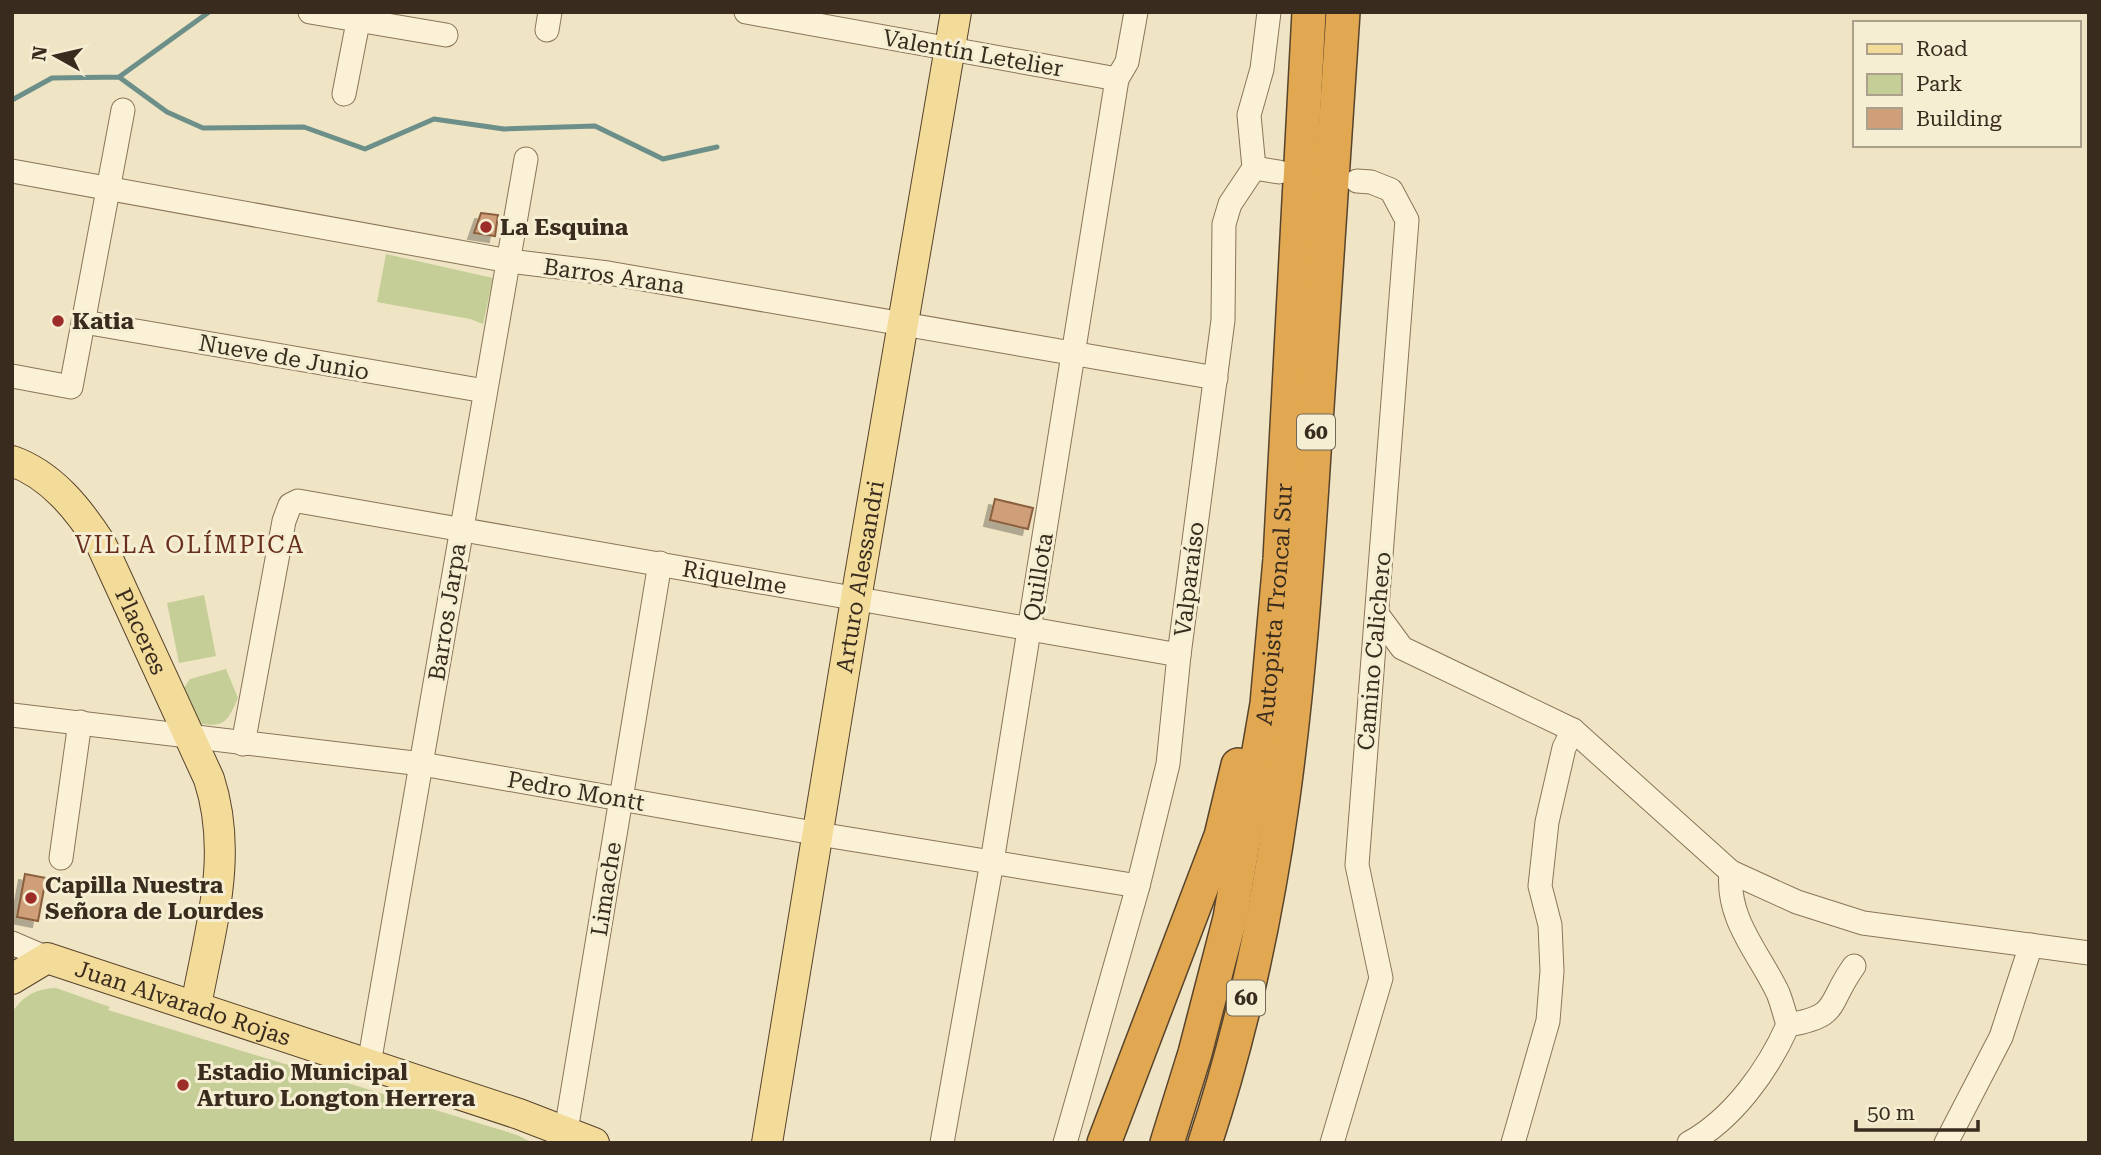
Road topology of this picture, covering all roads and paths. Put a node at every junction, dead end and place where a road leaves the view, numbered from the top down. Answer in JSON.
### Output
{"nodes":[{"id":1,"x":310,"y":12,"type":"edge"},
{"id":2,"x":746,"y":12,"type":"edge"},
{"id":3,"x":956,"y":12,"type":"edge"},
{"id":4,"x":1136,"y":12,"type":"edge"},
{"id":5,"x":1269,"y":12,"type":"edge"},
{"id":6,"x":1309,"y":12,"type":"edge"},
{"id":7,"x":1343,"y":12,"type":"edge"},
{"id":8,"x":359,"y":17,"type":"edge"},
{"id":9,"x":446,"y":35,"type":"dead end"},
{"id":10,"x":950,"y":50,"type":"junction"},
{"id":11,"x":1117,"y":79,"type":"junction"},
{"id":12,"x":344,"y":94,"type":"dead end"},
{"id":13,"x":123,"y":110,"type":"dead end"},
{"id":14,"x":526,"y":159,"type":"dead end"},
{"id":15,"x":1254,"y":168,"type":"junction"},
{"id":16,"x":12,"y":171,"type":"edge"},
{"id":17,"x":1279,"y":172,"type":"dead end"},
{"id":18,"x":1357,"y":181,"type":"dead end"},
{"id":19,"x":108,"y":188,"type":"junction"},
{"id":20,"x":509,"y":261,"type":"junction"},
{"id":21,"x":84,"y":323,"type":"junction"},
{"id":22,"x":902,"y":323,"type":"junction"},
{"id":23,"x":1074,"y":352,"type":"junction"},
{"id":24,"x":12,"y":376,"type":"edge"},
{"id":25,"x":1216,"y":378,"type":"junction"},
{"id":26,"x":485,"y":391,"type":"junction"},
{"id":27,"x":22,"y":466,"type":"edge"},
{"id":28,"x":1283,"y":487,"type":"junction"},
{"id":29,"x":460,"y":532,"type":"junction"},
{"id":30,"x":660,"y":563,"type":"junction"},
{"id":31,"x":856,"y":598,"type":"junction"},
{"id":32,"x":1377,"y":614,"type":"junction"},
{"id":33,"x":1030,"y":629,"type":"junction"},
{"id":34,"x":1179,"y":655,"type":"junction"},
{"id":35,"x":12,"y":715,"type":"edge"},
{"id":36,"x":80,"y":722,"type":"junction"},
{"id":37,"x":1573,"y":730,"type":"junction"},
{"id":38,"x":189,"y":736,"type":"junction"},
{"id":39,"x":243,"y":744,"type":"junction"},
{"id":40,"x":422,"y":764,"type":"junction"},
{"id":41,"x":621,"y":799,"type":"junction"},
{"id":42,"x":817,"y":834,"type":"junction"},
{"id":43,"x":61,"y":858,"type":"dead end"},
{"id":44,"x":992,"y":862,"type":"junction"},
{"id":45,"x":1731,"y":872,"type":"junction"},
{"id":46,"x":1138,"y":886,"type":"junction"},
{"id":47,"x":12,"y":943,"type":"edge"},
{"id":48,"x":2031,"y":945,"type":"junction"},
{"id":49,"x":2089,"y":953,"type":"edge"},
{"id":50,"x":47,"y":958,"type":"junction"},
{"id":51,"x":1854,"y":966,"type":"dead end"},
{"id":52,"x":12,"y":979,"type":"edge"},
{"id":53,"x":196,"y":1006,"type":"junction"},
{"id":54,"x":1788,"y":1025,"type":"junction"},
{"id":55,"x":369,"y":1064,"type":"junction"},
{"id":56,"x":590,"y":1139,"type":"edge"},
{"id":57,"x":767,"y":1143,"type":"edge"},
{"id":58,"x":942,"y":1143,"type":"edge"},
{"id":59,"x":1065,"y":1143,"type":"edge"},
{"id":60,"x":1104,"y":1143,"type":"edge"},
{"id":61,"x":1167,"y":1143,"type":"edge"},
{"id":62,"x":1205,"y":1143,"type":"edge"},
{"id":63,"x":1332,"y":1143,"type":"edge"},
{"id":64,"x":1513,"y":1143,"type":"edge"},
{"id":65,"x":1689,"y":1143,"type":"edge"},
{"id":66,"x":1946,"y":1143,"type":"edge"}],
"edges":[{"from":1,"to":8,"type":"street"},
{"from":2,"to":10,"type":"street","name":"Valentín Letelier"},
{"from":3,"to":10,"type":"main road","name":"Arturo Alessandri"},
{"from":4,"to":11,"type":"street","name":"Quillota"},
{"from":5,"to":15,"type":"street"},
{"from":6,"to":28,"type":"highway","name":"Autopista Troncal Sur","number":"60"},
{"from":7,"to":62,"type":"highway","name":"Autopista Troncal Sur","number":"60"},
{"from":8,"to":9,"type":"street"},
{"from":8,"to":12,"type":"street"},
{"from":10,"to":11,"type":"street","name":"Valentín Letelier"},
{"from":10,"to":22,"type":"main road","name":"Arturo Alessandri"},
{"from":11,"to":23,"type":"street","name":"Quillota"},
{"from":13,"to":19,"type":"street"},
{"from":14,"to":20,"type":"street","name":"Barros Jarpa"},
{"from":15,"to":17,"type":"street"},
{"from":15,"to":25,"type":"street","name":"Valparaíso"},
{"from":16,"to":19,"type":"street","name":"Barros Arana"},
{"from":18,"to":32,"type":"street","name":"Camino Calichero"},
{"from":19,"to":20,"type":"street","name":"Barros Arana"},
{"from":19,"to":21,"type":"street"},
{"from":20,"to":22,"type":"street","name":"Barros Arana"},
{"from":20,"to":26,"type":"street","name":"Barros Jarpa"},
{"from":21,"to":24,"type":"street"},
{"from":21,"to":26,"type":"street","name":"Nueve de Junio"},
{"from":22,"to":23,"type":"street","name":"Barros Arana"},
{"from":22,"to":31,"type":"main road","name":"Arturo Alessandri"},
{"from":23,"to":25,"type":"street","name":"Barros Arana"},
{"from":23,"to":33,"type":"street","name":"Quillota"},
{"from":25,"to":34,"type":"street","name":"Valparaíso"},
{"from":26,"to":29,"type":"street","name":"Barros Jarpa"},
{"from":27,"to":38,"type":"main road","name":"Placeres"},
{"from":28,"to":60,"type":"highway"},
{"from":28,"to":61,"type":"highway","name":"Autopista Troncal Sur","number":"60"},
{"from":29,"to":30,"type":"street","name":"Riquelme"},
{"from":29,"to":39,"type":"street","name":"Riquelme"},
{"from":29,"to":40,"type":"street","name":"Barros Jarpa"},
{"from":30,"to":31,"type":"street","name":"Riquelme"},
{"from":30,"to":41,"type":"street","name":"Limache"},
{"from":31,"to":33,"type":"street","name":"Riquelme"},
{"from":31,"to":42,"type":"main road","name":"Arturo Alessandri"},
{"from":32,"to":37,"type":"street"},
{"from":32,"to":63,"type":"street","name":"Camino Calichero"},
{"from":33,"to":34,"type":"street","name":"Riquelme"},
{"from":33,"to":44,"type":"street","name":"Quillota"},
{"from":34,"to":46,"type":"street","name":"Valparaíso"},
{"from":35,"to":36,"type":"street","name":"Pedro Montt"},
{"from":36,"to":38,"type":"street","name":"Pedro Montt"},
{"from":36,"to":43,"type":"street"},
{"from":37,"to":45,"type":"street"},
{"from":37,"to":64,"type":"street"},
{"from":38,"to":39,"type":"street","name":"Pedro Montt"},
{"from":38,"to":53,"type":"main road","name":"Placeres"},
{"from":39,"to":40,"type":"street","name":"Pedro Montt"},
{"from":40,"to":41,"type":"street","name":"Pedro Montt"},
{"from":40,"to":55,"type":"street","name":"Barros Jarpa"},
{"from":41,"to":42,"type":"street","name":"Pedro Montt"},
{"from":41,"to":56,"type":"street","name":"Limache"},
{"from":42,"to":44,"type":"street","name":"Pedro Montt"},
{"from":42,"to":57,"type":"main road","name":"Arturo Alessandri"},
{"from":44,"to":46,"type":"street","name":"Pedro Montt"},
{"from":44,"to":58,"type":"street","name":"Quillota"},
{"from":45,"to":48,"type":"street"},
{"from":45,"to":54,"type":"street"},
{"from":46,"to":59,"type":"street","name":"Valparaíso"},
{"from":47,"to":50,"type":"street","name":"Juan Alvarado Rojas"},
{"from":48,"to":49,"type":"street"},
{"from":48,"to":66,"type":"street"},
{"from":50,"to":52,"type":"main road"},
{"from":50,"to":53,"type":"main road","name":"Juan Alvarado Rojas"},
{"from":51,"to":54,"type":"street"},
{"from":53,"to":55,"type":"main road","name":"Juan Alvarado Rojas"},
{"from":54,"to":65,"type":"street"},
{"from":55,"to":56,"type":"main road","name":"Juan Alvarado Rojas"}]}
